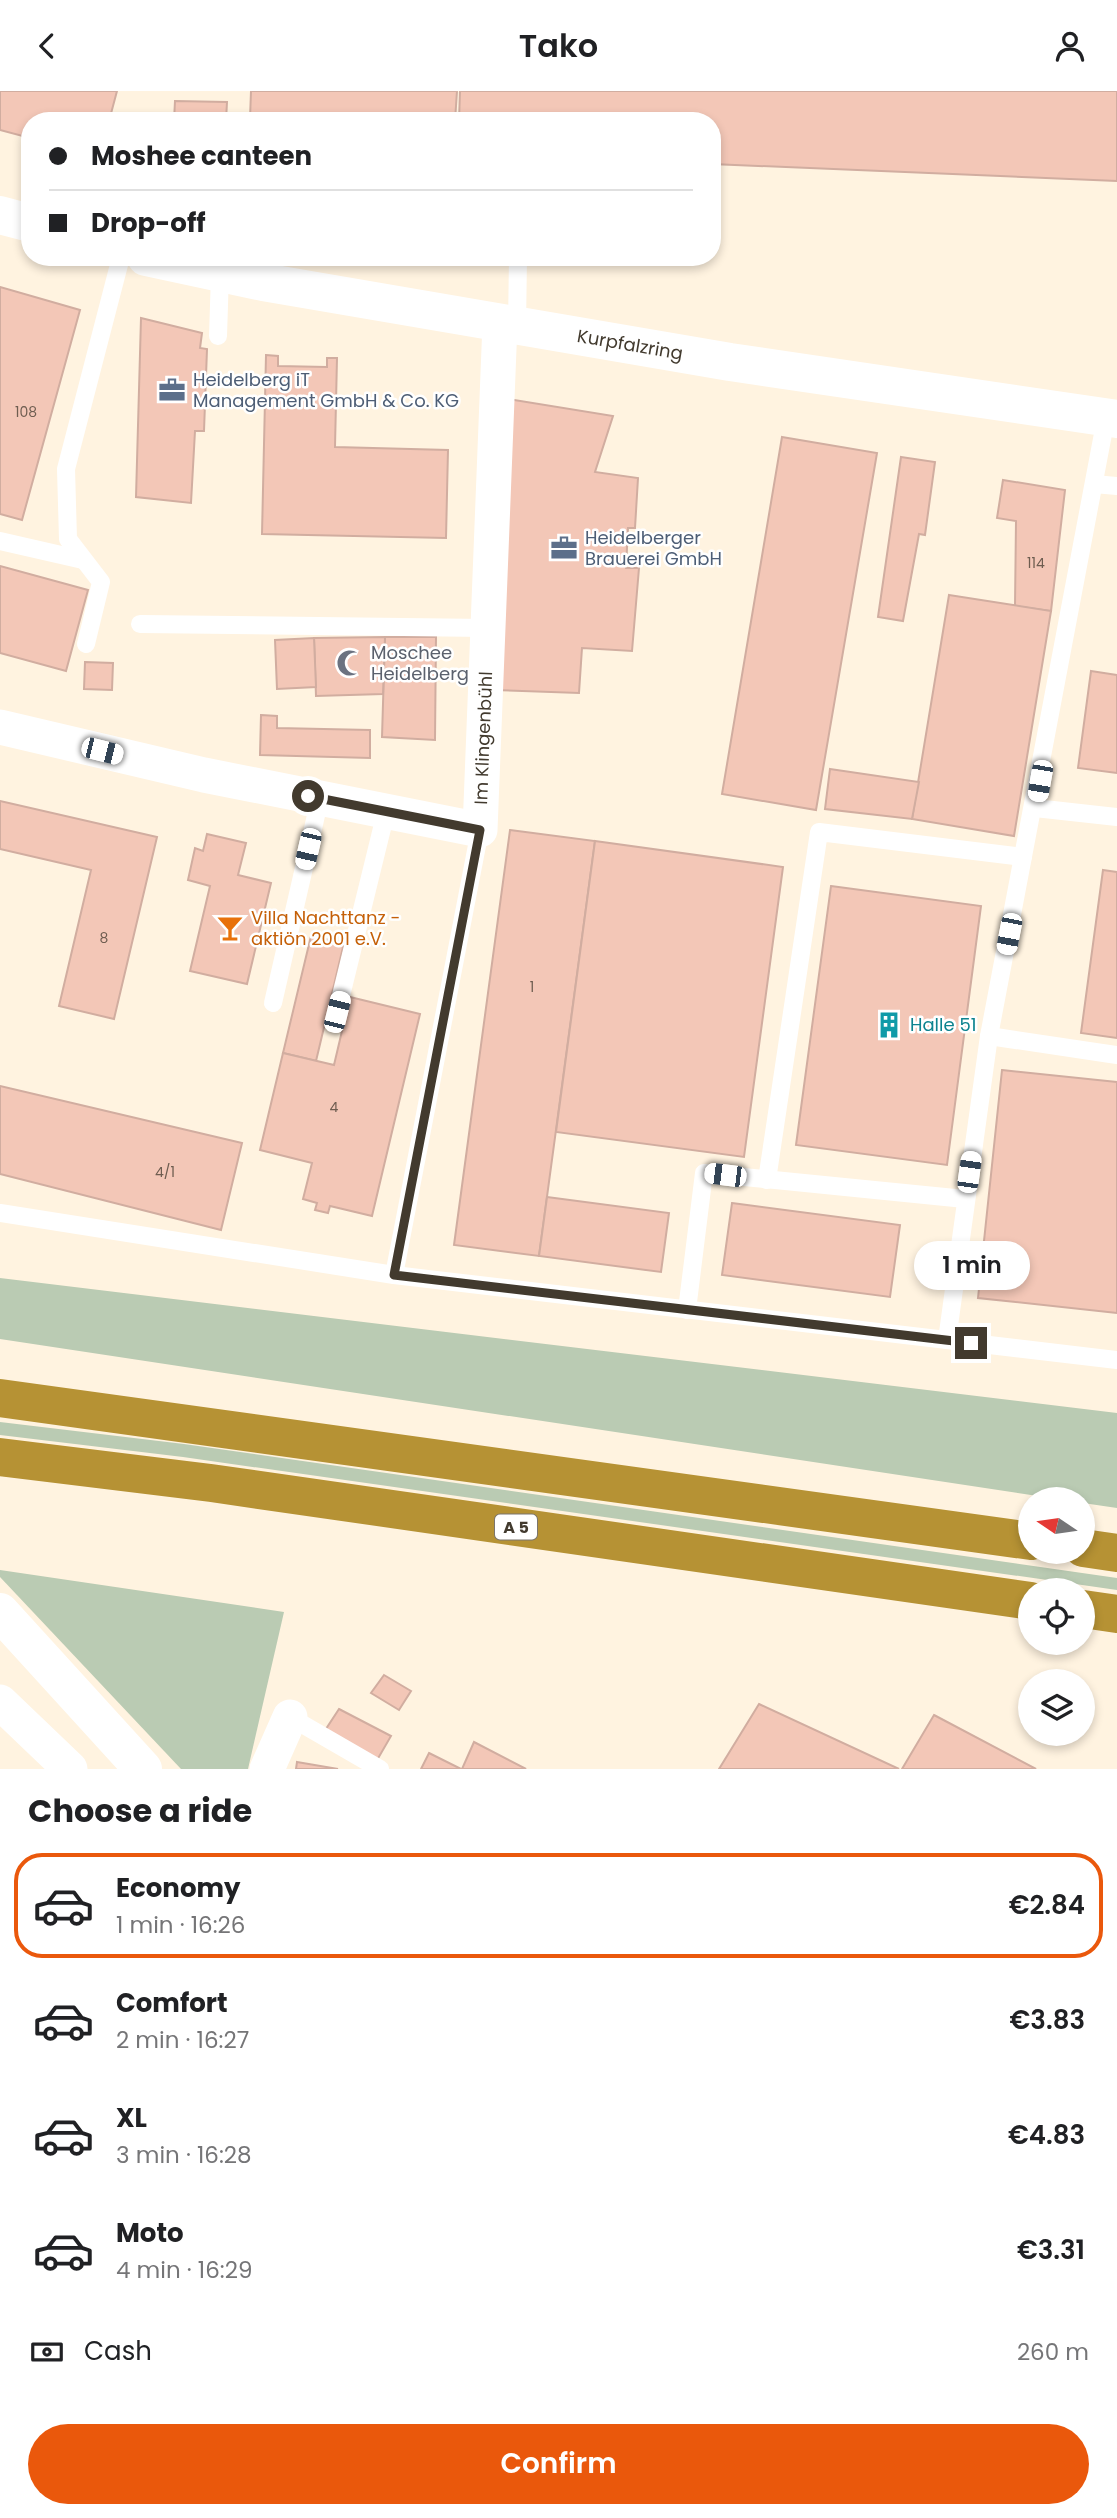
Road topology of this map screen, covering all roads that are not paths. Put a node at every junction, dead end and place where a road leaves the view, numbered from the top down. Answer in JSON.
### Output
{"nodes":[{"id":1,"x":0,"y":215,"type":"edge"},
{"id":2,"x":21,"y":221,"type":"edge"},
{"id":3,"x":119,"y":266,"type":"edge"},
{"id":4,"x":185,"y":266,"type":"edge"},
{"id":5,"x":517,"y":266,"type":"edge"},
{"id":6,"x":220,"y":274,"type":"junction"},
{"id":7,"x":508,"y":324,"type":"junction"},
{"id":8,"x":218,"y":336,"type":"dead end"},
{"id":9,"x":1112,"y":419,"type":"edge"},
{"id":10,"x":1094,"y":484,"type":"junction"},
{"id":11,"x":1117,"y":486,"type":"edge"},
{"id":12,"x":0,"y":541,"type":"edge"},
{"id":13,"x":83,"y":560,"type":"junction"},
{"id":14,"x":140,"y":624,"type":"dead end"},
{"id":15,"x":488,"y":628,"type":"junction"},
{"id":16,"x":86,"y":644,"type":"dead end"},
{"id":17,"x":0,"y":727,"type":"edge"},
{"id":18,"x":320,"y":798,"type":"junction"},
{"id":19,"x":1035,"y":808,"type":"junction"},
{"id":20,"x":386,"y":812,"type":"junction"},
{"id":21,"x":1117,"y":817,"type":"edge"},
{"id":22,"x":480,"y":830,"type":"junction"},
{"id":23,"x":1023,"y":857,"type":"junction"},
{"id":24,"x":273,"y":1003,"type":"dead end"},
{"id":25,"x":337,"y":1012,"type":"dead end"},
{"id":26,"x":989,"y":1036,"type":"junction"},
{"id":27,"x":1117,"y":1055,"type":"edge"},
{"id":28,"x":767,"y":1180,"type":"junction"},
{"id":29,"x":965,"y":1199,"type":"junction"},
{"id":30,"x":0,"y":1213,"type":"edge"},
{"id":31,"x":394,"y":1275,"type":"junction"},
{"id":32,"x":687,"y":1310,"type":"junction"},
{"id":33,"x":947,"y":1340,"type":"junction"},
{"id":34,"x":1117,"y":1360,"type":"edge"},
{"id":35,"x":0,"y":1398,"type":"edge"},
{"id":36,"x":0,"y":1457,"type":"edge"},
{"id":37,"x":1018,"y":1539,"type":"edge"},
{"id":38,"x":1096,"y":1550,"type":"edge"},
{"id":39,"x":1117,"y":1553,"type":"edge"},
{"id":40,"x":1018,"y":1599,"type":"edge"},
{"id":41,"x":1095,"y":1611,"type":"edge"},
{"id":42,"x":1117,"y":1614,"type":"edge"},
{"id":43,"x":3,"y":1615,"type":"edge"},
{"id":44,"x":0,"y":1702,"type":"edge"},
{"id":45,"x":290,"y":1717,"type":"joint"},
{"id":46,"x":70,"y":1769,"type":"edge"},
{"id":47,"x":143,"y":1769,"type":"edge"},
{"id":48,"x":267,"y":1769,"type":"edge"},
{"id":49,"x":380,"y":1769,"type":"edge"}],
"edges":[{"from":1,"to":2,"type":"main road"},
{"from":3,"to":13,"type":"lane"},
{"from":4,"to":6,"type":"main road","name":"Kurpfalzring"},
{"from":5,"to":7,"type":"lane"},
{"from":6,"to":7,"type":"main road","name":"Kurpfalzring"},
{"from":6,"to":8,"type":"lane"},
{"from":7,"to":9,"type":"main road","name":"Kurpfalzring"},
{"from":7,"to":15,"type":"street","name":"Im Klingenbühl"},
{"from":9,"to":10,"type":"lane"},
{"from":10,"to":11,"type":"lane"},
{"from":10,"to":19,"type":"lane"},
{"from":12,"to":13,"type":"lane"},
{"from":13,"to":16,"type":"lane"},
{"from":14,"to":15,"type":"lane"},
{"from":15,"to":22,"type":"street","name":"Im Klingenbühl"},
{"from":17,"to":18,"type":"street","name":"Im Klingenbühl"},
{"from":18,"to":20,"type":"street","name":"Im Klingenbühl"},
{"from":18,"to":24,"type":"lane"},
{"from":19,"to":21,"type":"lane"},
{"from":19,"to":23,"type":"lane"},
{"from":20,"to":22,"type":"street","name":"Im Klingenbühl"},
{"from":20,"to":25,"type":"lane"},
{"from":22,"to":31,"type":"lane"},
{"from":23,"to":26,"type":"lane"},
{"from":23,"to":28,"type":"lane"},
{"from":26,"to":27,"type":"lane"},
{"from":26,"to":29,"type":"lane"},
{"from":28,"to":29,"type":"lane"},
{"from":28,"to":32,"type":"lane"},
{"from":29,"to":33,"type":"lane"},
{"from":30,"to":31,"type":"lane"},
{"from":31,"to":32,"type":"lane"},
{"from":32,"to":33,"type":"lane"},
{"from":33,"to":34,"type":"lane"},
{"from":35,"to":37,"type":"highway"},
{"from":36,"to":40,"type":"highway","number":"A 5"},
{"from":38,"to":39,"type":"highway"},
{"from":41,"to":42,"type":"highway"},
{"from":43,"to":47,"type":"main road"},
{"from":44,"to":46,"type":"street"},
{"from":45,"to":48,"type":"street"},
{"from":45,"to":49,"type":"lane"}]}
